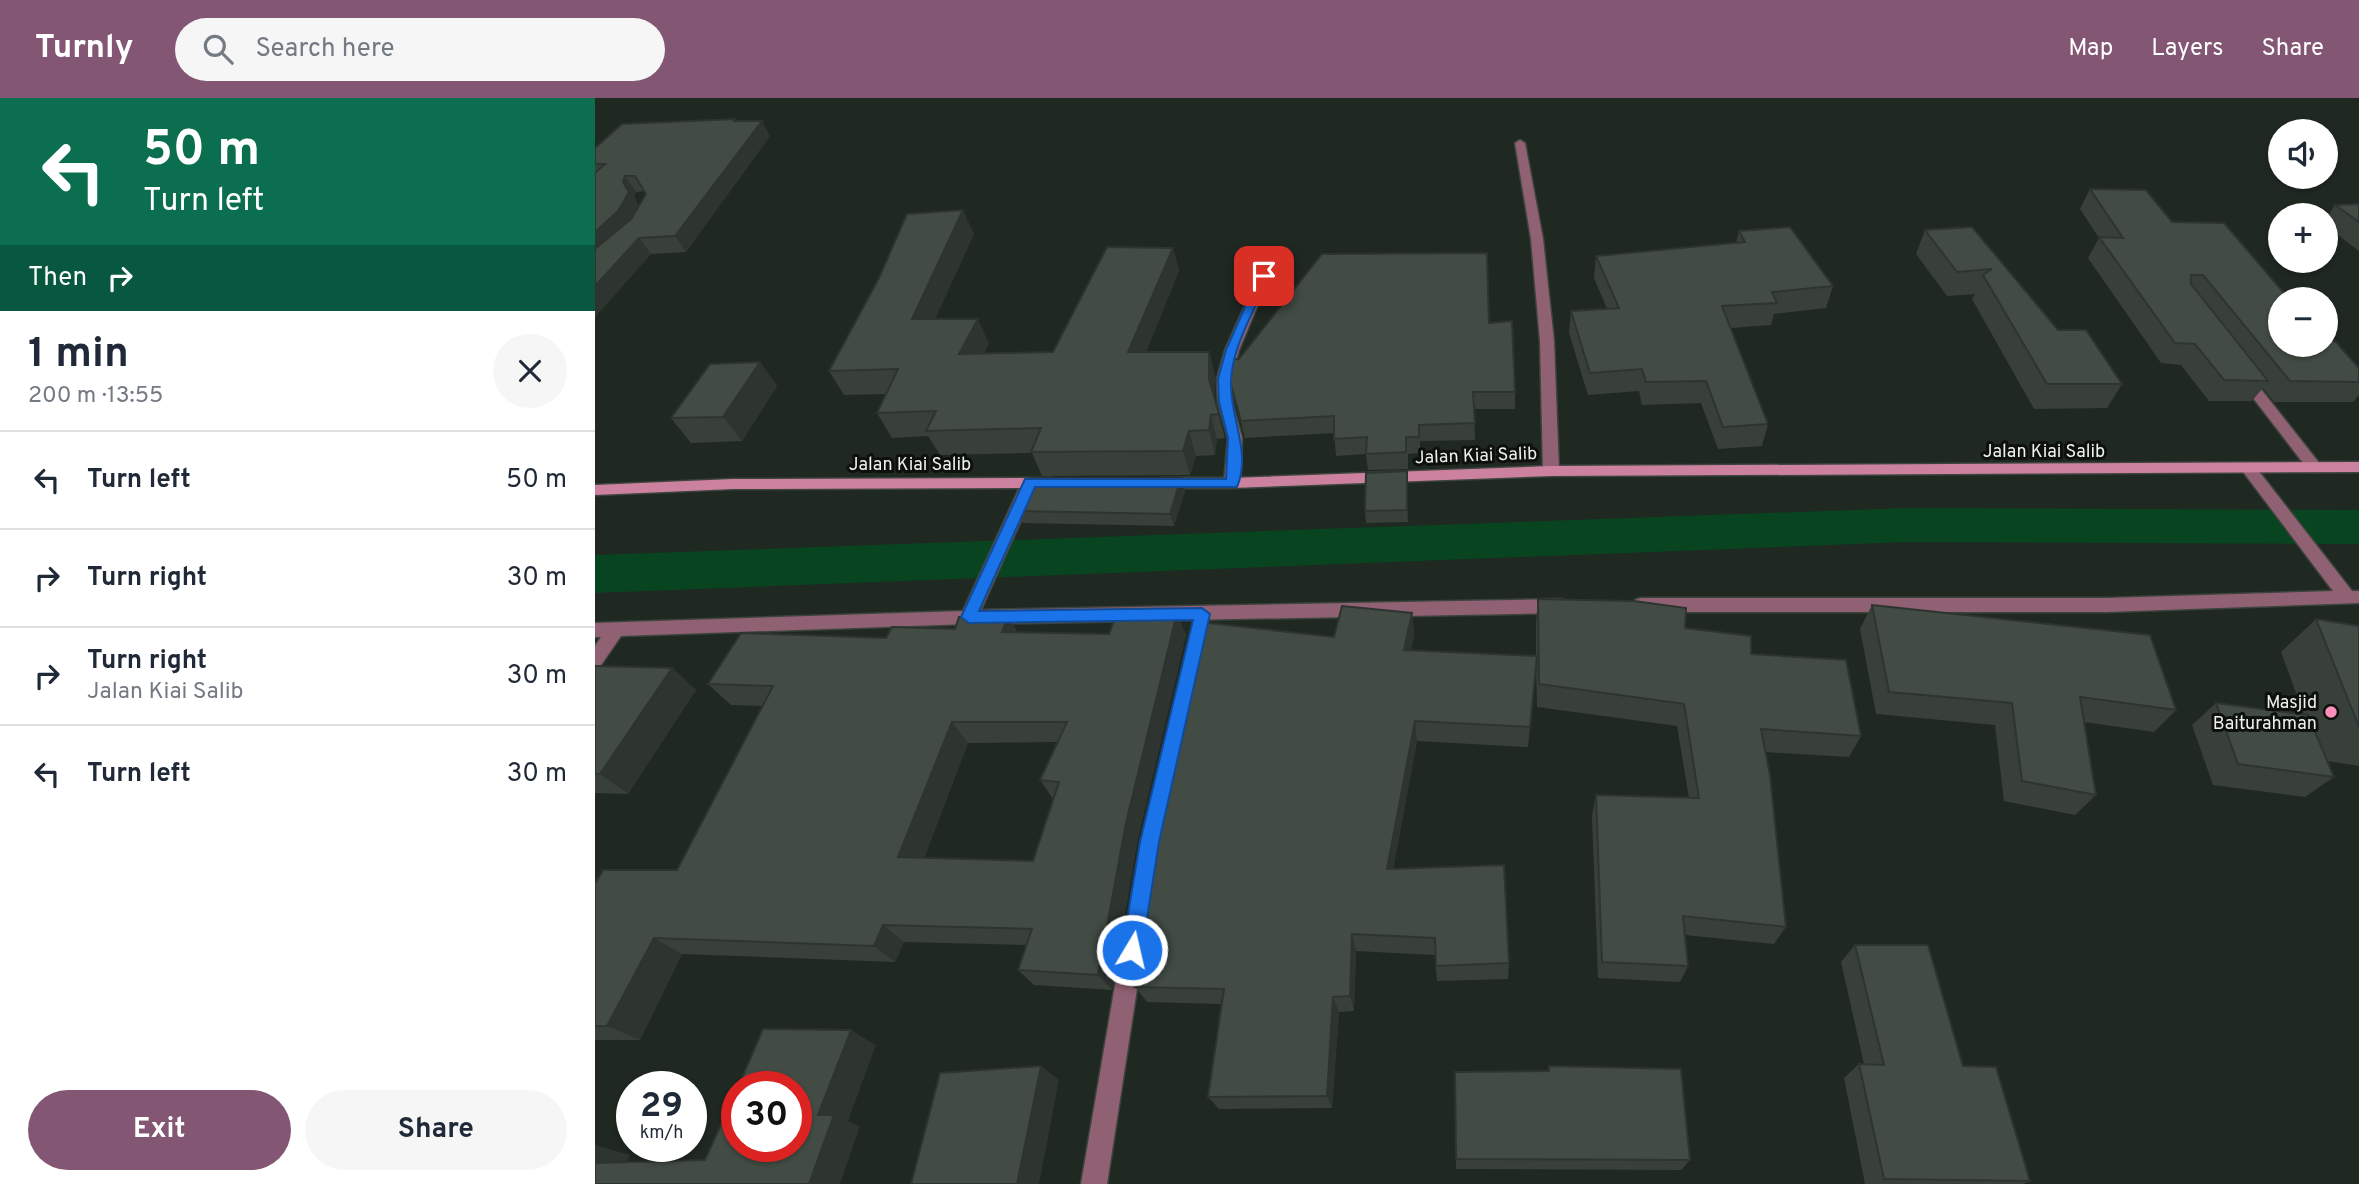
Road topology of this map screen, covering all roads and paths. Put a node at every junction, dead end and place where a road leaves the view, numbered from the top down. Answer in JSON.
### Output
{"nodes":[{"id":1,"x":1520,"y":143,"type":"dead end"},
{"id":2,"x":1264,"y":276,"type":"dead end"},
{"id":3,"x":2233,"y":363,"type":"edge"},
{"id":4,"x":2359,"y":467,"type":"edge"},
{"id":5,"x":2315,"y":468,"type":"junction"},
{"id":6,"x":2249,"y":469,"type":"junction"},
{"id":7,"x":1551,"y":471,"type":"junction"},
{"id":8,"x":1030,"y":482,"type":"junction"},
{"id":9,"x":1070,"y":483,"type":"edge"},
{"id":10,"x":1151,"y":483,"type":"edge"},
{"id":11,"x":1232,"y":483,"type":"junction"},
{"id":12,"x":595,"y":490,"type":"edge"},
{"id":13,"x":2353,"y":597,"type":"edge"},
{"id":14,"x":1578,"y":606,"type":"edge"},
{"id":15,"x":1618,"y":606,"type":"edge"},
{"id":16,"x":972,"y":609,"type":"junction"},
{"id":17,"x":616,"y":629,"type":"junction"},
{"id":18,"x":595,"y":630,"type":"edge"},
{"id":19,"x":595,"y":660,"type":"edge"},
{"id":20,"x":1135,"y":936,"type":"edge"},
{"id":21,"x":1094,"y":1184,"type":"edge"}],
"edges":[{"from":1,"to":7,"type":"street"},
{"from":2,"to":11,"type":"street"},
{"from":3,"to":5,"type":"street"},
{"from":4,"to":5,"type":"street","name":"Jalan Kiai Salib"},
{"from":5,"to":6,"type":"street","name":"Jalan Kiai Salib"},
{"from":6,"to":7,"type":"street","name":"Jalan Kiai Salib"},
{"from":6,"to":13,"type":"street"},
{"from":7,"to":11,"type":"street","name":"Jalan Kiai Salib"},
{"from":8,"to":9,"type":"street","name":"Jalan Kiai Salib"},
{"from":8,"to":12,"type":"street","name":"Jalan Kiai Salib"},
{"from":8,"to":16,"type":"street"},
{"from":10,"to":11,"type":"street","name":"Jalan Kiai Salib"},
{"from":13,"to":15,"type":"street"},
{"from":14,"to":16,"type":"street"},
{"from":16,"to":17,"type":"street"},
{"from":17,"to":18,"type":"street"},
{"from":17,"to":19,"type":"street"},
{"from":20,"to":21,"type":"street"}]}
